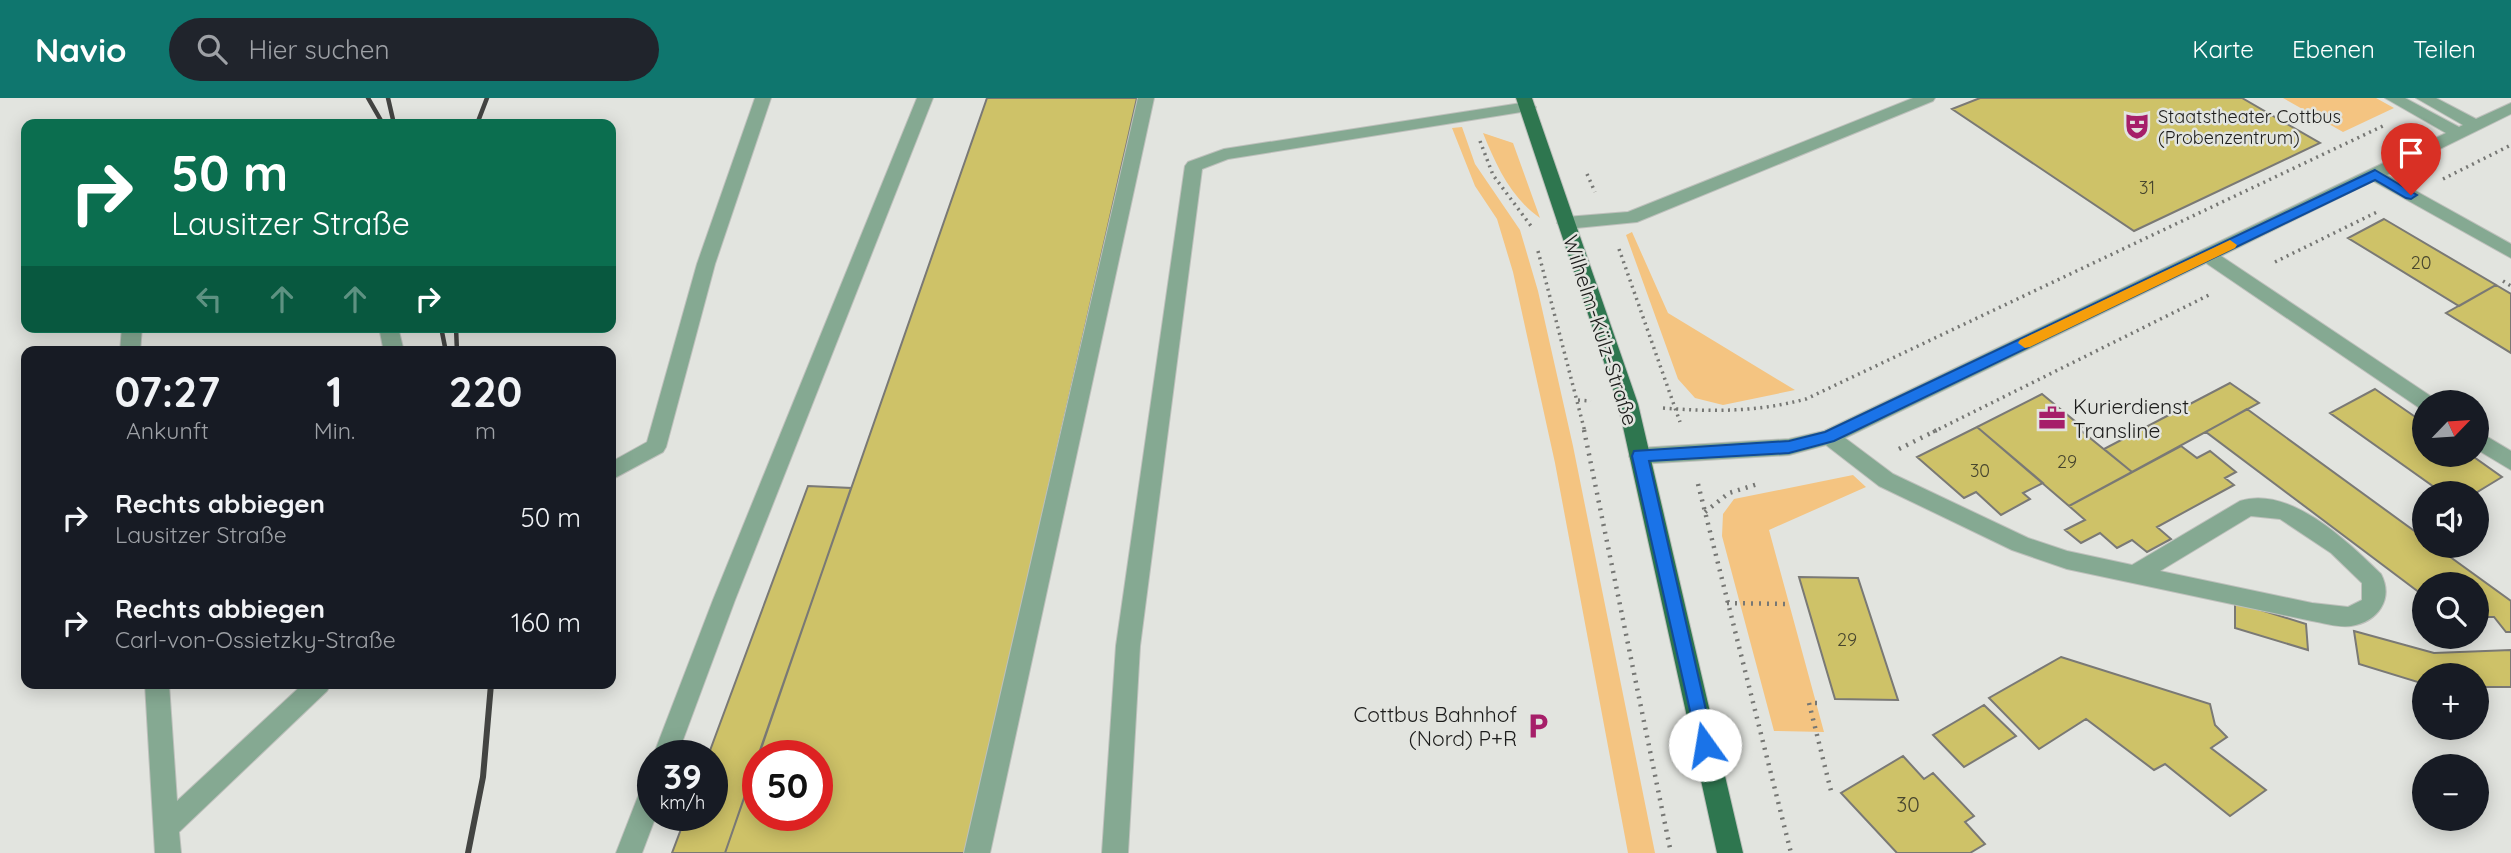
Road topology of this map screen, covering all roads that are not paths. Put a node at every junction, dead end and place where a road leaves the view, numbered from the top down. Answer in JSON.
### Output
{"nodes":[{"id":1,"x":763,"y":98,"type":"edge"},
{"id":2,"x":925,"y":98,"type":"edge"},
{"id":3,"x":1146,"y":98,"type":"edge"},
{"id":4,"x":1927,"y":98,"type":"edge"},
{"id":5,"x":2393,"y":98,"type":"edge"},
{"id":6,"x":1526,"y":103,"type":"edge"},
{"id":7,"x":2420,"y":104,"type":"edge"},
{"id":8,"x":2511,"y":107,"type":"edge"},
{"id":9,"x":2467,"y":129,"type":"junction"},
{"id":10,"x":2375,"y":174,"type":"junction"},
{"id":11,"x":1566,"y":223,"type":"junction"},
{"id":12,"x":2511,"y":253,"type":"edge"},
{"id":13,"x":2207,"y":255,"type":"junction"},
{"id":14,"x":2412,"y":393,"type":"edge"},
{"id":15,"x":1829,"y":437,"type":"junction"},
{"id":16,"x":2489,"y":447,"type":"edge"},
{"id":17,"x":1639,"y":456,"type":"junction"},
{"id":18,"x":2511,"y":462,"type":"edge"},
{"id":19,"x":616,"y":469,"type":"edge"},
{"id":20,"x":2135,"y":575,"type":"junction"},
{"id":21,"x":157,"y":689,"type":"edge"},
{"id":22,"x":315,"y":689,"type":"edge"},
{"id":23,"x":671,"y":740,"type":"edge"},
{"id":24,"x":168,"y":827,"type":"junction"},
{"id":25,"x":637,"y":831,"type":"edge"},
{"id":26,"x":168,"y":853,"type":"edge"},
{"id":27,"x":629,"y":853,"type":"edge"},
{"id":28,"x":977,"y":853,"type":"edge"},
{"id":29,"x":1115,"y":853,"type":"edge"},
{"id":30,"x":1730,"y":853,"type":"edge"}],
"edges":[{"from":1,"to":19,"type":"street"},
{"from":2,"to":23,"type":"street"},
{"from":3,"to":28,"type":"street"},
{"from":4,"to":11,"type":"street"},
{"from":5,"to":7,"type":"street"},
{"from":6,"to":11,"type":"main road","name":"Wilhelm-Külz-Straße"},
{"from":6,"to":29,"type":"street"},
{"from":7,"to":9,"type":"street"},
{"from":8,"to":9,"type":"street"},
{"from":9,"to":10,"type":"street"},
{"from":10,"to":12,"type":"street"},
{"from":10,"to":13,"type":"street"},
{"from":11,"to":17,"type":"main road","name":"Wilhelm-Külz-Straße"},
{"from":13,"to":14,"type":"street"},
{"from":13,"to":15,"type":"street"},
{"from":15,"to":17,"type":"street"},
{"from":15,"to":20,"type":"street"},
{"from":16,"to":18,"type":"street"},
{"from":17,"to":30,"type":"main road","name":"Wilhelm-Külz-Straße"},
{"from":20,"to":20,"type":"street"},
{"from":21,"to":24,"type":"street"},
{"from":22,"to":24,"type":"street"},
{"from":24,"to":26,"type":"street"},
{"from":25,"to":27,"type":"street"}]}
